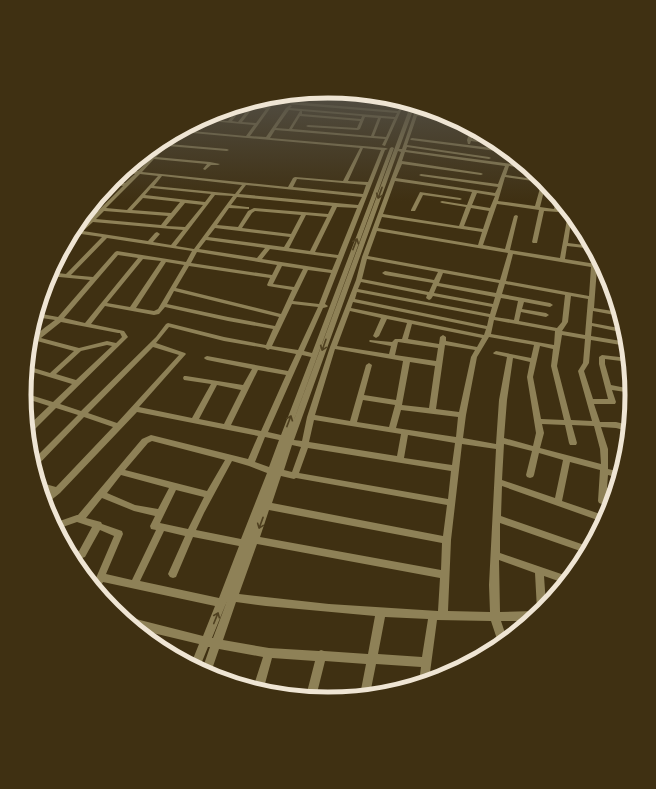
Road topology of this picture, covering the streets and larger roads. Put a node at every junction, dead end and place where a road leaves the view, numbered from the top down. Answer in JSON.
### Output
{"nodes":[{"id":1,"x":254,"y":128,"type":"edge"},
{"id":2,"x":307,"y":128,"type":"edge"},
{"id":3,"x":337,"y":128,"type":"edge"},
{"id":4,"x":360,"y":128,"type":"edge"},
{"id":5,"x":375,"y":128,"type":"edge"},
{"id":6,"x":392,"y":128,"type":"edge"},
{"id":7,"x":401,"y":128,"type":"edge"},
{"id":8,"x":410,"y":128,"type":"edge"},
{"id":9,"x":195,"y":129,"type":"edge"},
{"id":10,"x":273,"y":129,"type":"joint"},
{"id":11,"x":290,"y":130,"type":"joint"},
{"id":12,"x":190,"y":132,"type":"edge"},
{"id":13,"x":304,"y":132,"type":"junction"},
{"id":14,"x":329,"y":133,"type":"junction"},
{"id":15,"x":471,"y":134,"type":"edge"},
{"id":16,"x":249,"y":135,"type":"junction"},
{"id":17,"x":269,"y":136,"type":"junction"},
{"id":18,"x":372,"y":137,"type":"junction"},
{"id":19,"x":387,"y":138,"type":"junction"},
{"id":20,"x":412,"y":139,"type":"dead end"},
{"id":21,"x":325,"y":140,"type":"junction"},
{"id":22,"x":469,"y":140,"type":"junction"},
{"id":23,"x":484,"y":142,"type":"edge"},
{"id":24,"x":167,"y":145,"type":"edge"},
{"id":25,"x":362,"y":146,"type":"junction"},
{"id":26,"x":387,"y":147,"type":"junction"},
{"id":27,"x":468,"y":147,"type":"junction"},
{"id":28,"x":163,"y":148,"type":"edge"},
{"id":29,"x":404,"y":148,"type":"junction"},
{"id":30,"x":220,"y":150,"type":"junction"},
{"id":31,"x":227,"y":150,"type":"dead end"},
{"id":32,"x":496,"y":150,"type":"edge"},
{"id":33,"x":464,"y":154,"type":"junction"},
{"id":34,"x":216,"y":156,"type":"dead end"},
{"id":35,"x":149,"y":158,"type":"edge"},
{"id":36,"x":153,"y":158,"type":"junction"},
{"id":37,"x":512,"y":161,"type":"edge"},
{"id":38,"x":400,"y":162,"type":"junction"},
{"id":39,"x":210,"y":163,"type":"junction"},
{"id":40,"x":218,"y":164,"type":"dead end"},
{"id":41,"x":507,"y":165,"type":"junction"},
{"id":42,"x":516,"y":165,"type":"edge"},
{"id":43,"x":518,"y":167,"type":"edge"},
{"id":44,"x":205,"y":169,"type":"dead end"},
{"id":45,"x":131,"y":172,"type":"edge"},
{"id":46,"x":139,"y":172,"type":"junction"},
{"id":47,"x":481,"y":174,"type":"dead end"},
{"id":48,"x":161,"y":175,"type":"junction"},
{"id":49,"x":421,"y":175,"type":"dead end"},
{"id":50,"x":504,"y":176,"type":"junction"},
{"id":51,"x":394,"y":179,"type":"junction"},
{"id":52,"x":533,"y":180,"type":"dead end"},
{"id":53,"x":345,"y":182,"type":"junction"},
{"id":54,"x":245,"y":183,"type":"junction"},
{"id":55,"x":118,"y":184,"type":"edge"},
{"id":56,"x":370,"y":184,"type":"junction"},
{"id":57,"x":127,"y":185,"type":"junction"},
{"id":58,"x":501,"y":186,"type":"junction"},
{"id":59,"x":150,"y":187,"type":"junction"},
{"id":60,"x":290,"y":188,"type":"junction"},
{"id":61,"x":543,"y":190,"type":"edge"},
{"id":62,"x":475,"y":192,"type":"junction"},
{"id":63,"x":214,"y":193,"type":"junction"},
{"id":64,"x":236,"y":195,"type":"junction"},
{"id":65,"x":498,"y":195,"type":"junction"},
{"id":66,"x":142,"y":196,"type":"junction"},
{"id":67,"x":365,"y":196,"type":"junction"},
{"id":68,"x":451,"y":197,"type":"junction"},
{"id":69,"x":460,"y":198,"type":"dead end"},
{"id":70,"x":184,"y":201,"type":"junction"},
{"id":71,"x":442,"y":202,"type":"dead end"},
{"id":72,"x":496,"y":202,"type":"junction"},
{"id":73,"x":448,"y":203,"type":"junction"},
{"id":74,"x":206,"y":204,"type":"junction"},
{"id":75,"x":335,"y":205,"type":"junction"},
{"id":76,"x":228,"y":206,"type":"junction"},
{"id":77,"x":469,"y":206,"type":"junction"},
{"id":78,"x":557,"y":206,"type":"edge"},
{"id":79,"x":360,"y":207,"type":"junction"},
{"id":80,"x":246,"y":208,"type":"dead end"},
{"id":81,"x":103,"y":209,"type":"junction"},
{"id":82,"x":540,"y":209,"type":"junction"},
{"id":83,"x":413,"y":210,"type":"dead end"},
{"id":84,"x":492,"y":210,"type":"junction"},
{"id":85,"x":128,"y":211,"type":"junction"},
{"id":86,"x":556,"y":212,"type":"junction"},
{"id":87,"x":93,"y":213,"type":"edge"},
{"id":88,"x":99,"y":213,"type":"junction"},
{"id":89,"x":563,"y":213,"type":"edge"},
{"id":90,"x":304,"y":214,"type":"junction"},
{"id":91,"x":172,"y":215,"type":"junction"},
{"id":92,"x":381,"y":215,"type":"junction"},
{"id":93,"x":330,"y":216,"type":"junction"},
{"id":94,"x":516,"y":216,"type":"dead end"},
{"id":95,"x":91,"y":220,"type":"junction"},
{"id":96,"x":569,"y":221,"type":"edge"},
{"id":97,"x":214,"y":226,"type":"junction"},
{"id":98,"x":162,"y":227,"type":"junction"},
{"id":99,"x":361,"y":228,"type":"junction"},
{"id":100,"x":368,"y":228,"type":"junction"},
{"id":101,"x":461,"y":228,"type":"junction"},
{"id":102,"x":186,"y":229,"type":"junction"},
{"id":103,"x":239,"y":229,"type":"junction"},
{"id":104,"x":376,"y":229,"type":"junction"},
{"id":105,"x":485,"y":231,"type":"junction"},
{"id":106,"x":80,"y":232,"type":"joint"},
{"id":107,"x":157,"y":234,"type":"dead end"},
{"id":108,"x":106,"y":236,"type":"junction"},
{"id":109,"x":293,"y":236,"type":"junction"},
{"id":110,"x":206,"y":238,"type":"junction"},
{"id":111,"x":535,"y":242,"type":"dead end"},
{"id":112,"x":149,"y":243,"type":"junction"},
{"id":113,"x":565,"y":244,"type":"junction"},
{"id":114,"x":268,"y":246,"type":"junction"},
{"id":115,"x":172,"y":247,"type":"junction"},
{"id":116,"x":480,"y":247,"type":"junction"},
{"id":117,"x":585,"y":247,"type":"edge"},
{"id":118,"x":286,"y":249,"type":"junction"},
{"id":119,"x":196,"y":250,"type":"junction"},
{"id":120,"x":509,"y":252,"type":"junction"},
{"id":121,"x":312,"y":253,"type":"junction"},
{"id":122,"x":142,"y":257,"type":"junction"},
{"id":123,"x":340,"y":257,"type":"junction"},
{"id":124,"x":365,"y":257,"type":"junction"},
{"id":125,"x":258,"y":260,"type":"junction"},
{"id":126,"x":562,"y":260,"type":"junction"},
{"id":127,"x":164,"y":261,"type":"junction"},
{"id":128,"x":391,"y":262,"type":"junction"},
{"id":129,"x":280,"y":264,"type":"junction"},
{"id":130,"x":188,"y":265,"type":"junction"},
{"id":131,"x":594,"y":266,"type":"joint"},
{"id":132,"x":306,"y":268,"type":"junction"},
{"id":133,"x":441,"y":271,"type":"junction"},
{"id":134,"x":334,"y":272,"type":"junction"},
{"id":135,"x":385,"y":273,"type":"junction"},
{"id":136,"x":57,"y":275,"type":"edge"},
{"id":137,"x":67,"y":276,"type":"junction"},
{"id":138,"x":272,"y":277,"type":"junction"},
{"id":139,"x":94,"y":279,"type":"junction"},
{"id":140,"x":360,"y":280,"type":"junction"},
{"id":141,"x":502,"y":282,"type":"junction"},
{"id":142,"x":345,"y":283,"type":"junction"},
{"id":143,"x":380,"y":283,"type":"junction"},
{"id":144,"x":435,"y":283,"type":"junction"},
{"id":145,"x":356,"y":288,"type":"junction"},
{"id":146,"x":173,"y":289,"type":"junction"},
{"id":147,"x":296,"y":289,"type":"junction"},
{"id":148,"x":546,"y":290,"type":"junction"},
{"id":149,"x":431,"y":293,"type":"junction"},
{"id":150,"x":568,"y":294,"type":"junction"},
{"id":151,"x":499,"y":296,"type":"junction"},
{"id":152,"x":591,"y":298,"type":"junction"},
{"id":153,"x":351,"y":300,"type":"junction"},
{"id":154,"x":521,"y":300,"type":"junction"},
{"id":155,"x":290,"y":302,"type":"junction"},
{"id":156,"x":427,"y":303,"type":"junction"},
{"id":157,"x":104,"y":304,"type":"junction"},
{"id":158,"x":543,"y":304,"type":"junction"},
{"id":159,"x":164,"y":305,"type":"junction"},
{"id":160,"x":550,"y":305,"type":"dead end"},
{"id":161,"x":321,"y":306,"type":"junction"},
{"id":162,"x":495,"y":306,"type":"junction"},
{"id":163,"x":132,"y":308,"type":"junction"},
{"id":164,"x":348,"y":309,"type":"junction"},
{"id":165,"x":590,"y":309,"type":"junction"},
{"id":166,"x":519,"y":310,"type":"junction"},
{"id":167,"x":332,"y":311,"type":"junction"},
{"id":168,"x":613,"y":313,"type":"edge"},
{"id":169,"x":546,"y":315,"type":"dead end"},
{"id":170,"x":41,"y":316,"type":"edge"},
{"id":171,"x":283,"y":316,"type":"junction"},
{"id":172,"x":385,"y":316,"type":"junction"},
{"id":173,"x":492,"y":317,"type":"junction"},
{"id":174,"x":60,"y":318,"type":"junction"},
{"id":175,"x":410,"y":322,"type":"junction"},
{"id":176,"x":516,"y":323,"type":"junction"},
{"id":177,"x":87,"y":324,"type":"junction"},
{"id":178,"x":589,"y":324,"type":"junction"},
{"id":179,"x":277,"y":328,"type":"junction"},
{"id":180,"x":617,"y":330,"type":"edge"},
{"id":181,"x":558,"y":331,"type":"junction"},
{"id":182,"x":487,"y":333,"type":"junction"},
{"id":183,"x":37,"y":337,"type":"edge"},
{"id":184,"x":588,"y":338,"type":"junction"},
{"id":185,"x":37,"y":339,"type":"edge"},
{"id":186,"x":404,"y":341,"type":"junction"},
{"id":187,"x":443,"y":342,"type":"junction"},
{"id":188,"x":364,"y":343,"type":"dead end"},
{"id":189,"x":620,"y":343,"type":"edge"},
{"id":190,"x":152,"y":344,"type":"junction"},
{"id":191,"x":394,"y":344,"type":"junction"},
{"id":192,"x":536,"y":344,"type":"junction"},
{"id":193,"x":117,"y":345,"type":"junction"},
{"id":194,"x":556,"y":347,"type":"junction"},
{"id":195,"x":268,"y":348,"type":"junction"},
{"id":196,"x":333,"y":348,"type":"junction"},
{"id":197,"x":478,"y":349,"type":"junction"},
{"id":198,"x":79,"y":350,"type":"junction"},
{"id":199,"x":362,"y":352,"type":"junction"},
{"id":200,"x":300,"y":353,"type":"junction"},
{"id":201,"x":496,"y":353,"type":"dead end"},
{"id":202,"x":313,"y":355,"type":"junction"},
{"id":203,"x":510,"y":356,"type":"junction"},
{"id":204,"x":391,"y":357,"type":"junction"},
{"id":205,"x":207,"y":358,"type":"dead end"},
{"id":206,"x":407,"y":359,"type":"junction"},
{"id":207,"x":622,"y":359,"type":"edge"},
{"id":208,"x":532,"y":360,"type":"junction"},
{"id":209,"x":439,"y":364,"type":"junction"},
{"id":210,"x":369,"y":365,"type":"dead end"},
{"id":211,"x":256,"y":367,"type":"junction"},
{"id":212,"x":33,"y":370,"type":"edge"},
{"id":213,"x":290,"y":374,"type":"junction"},
{"id":214,"x":51,"y":375,"type":"junction"},
{"id":215,"x":186,"y":378,"type":"dead end"},
{"id":216,"x":309,"y":378,"type":"junction"},
{"id":217,"x":77,"y":383,"type":"junction"},
{"id":218,"x":215,"y":383,"type":"junction"},
{"id":219,"x":608,"y":387,"type":"junction"},
{"id":220,"x":246,"y":388,"type":"junction"},
{"id":221,"x":625,"y":390,"type":"edge"},
{"id":222,"x":360,"y":397,"type":"junction"},
{"id":223,"x":31,"y":398,"type":"edge"},
{"id":224,"x":590,"y":401,"type":"junction"},
{"id":225,"x":54,"y":405,"type":"junction"},
{"id":226,"x":398,"y":405,"type":"junction"},
{"id":227,"x":132,"y":410,"type":"junction"},
{"id":228,"x":432,"y":411,"type":"junction"},
{"id":229,"x":82,"y":414,"type":"junction"},
{"id":230,"x":462,"y":415,"type":"junction"},
{"id":231,"x":298,"y":419,"type":"junction"},
{"id":232,"x":311,"y":419,"type":"junction"},
{"id":233,"x":194,"y":420,"type":"junction"},
{"id":234,"x":538,"y":421,"type":"junction"},
{"id":235,"x":568,"y":423,"type":"junction"},
{"id":236,"x":353,"y":424,"type":"junction"},
{"id":237,"x":598,"y":424,"type":"junction"},
{"id":238,"x":33,"y":425,"type":"edge"},
{"id":239,"x":118,"y":426,"type":"junction"},
{"id":240,"x":226,"y":427,"type":"junction"},
{"id":241,"x":623,"y":427,"type":"edge"},
{"id":242,"x":392,"y":430,"type":"junction"},
{"id":243,"x":405,"y":432,"type":"junction"},
{"id":244,"x":264,"y":434,"type":"junction"},
{"id":245,"x":288,"y":440,"type":"junction"},
{"id":246,"x":459,"y":440,"type":"junction"},
{"id":247,"x":500,"y":443,"type":"junction"},
{"id":248,"x":573,"y":443,"type":"dead end"},
{"id":249,"x":305,"y":445,"type":"junction"},
{"id":250,"x":536,"y":449,"type":"junction"},
{"id":251,"x":567,"y":457,"type":"junction"},
{"id":252,"x":230,"y":458,"type":"junction"},
{"id":253,"x":39,"y":459,"type":"edge"},
{"id":254,"x":400,"y":460,"type":"junction"},
{"id":255,"x":250,"y":463,"type":"junction"},
{"id":256,"x":456,"y":469,"type":"junction"},
{"id":257,"x":605,"y":469,"type":"junction"},
{"id":258,"x":120,"y":472,"type":"junction"},
{"id":259,"x":275,"y":472,"type":"junction"},
{"id":260,"x":614,"y":473,"type":"edge"},
{"id":261,"x":530,"y":475,"type":"dead end"},
{"id":262,"x":294,"y":476,"type":"junction"},
{"id":263,"x":498,"y":482,"type":"junction"},
{"id":264,"x":46,"y":487,"type":"edge"},
{"id":265,"x":173,"y":487,"type":"junction"},
{"id":266,"x":604,"y":490,"type":"junction"},
{"id":267,"x":57,"y":491,"type":"junction"},
{"id":268,"x":608,"y":491,"type":"edge"},
{"id":269,"x":101,"y":494,"type":"junction"},
{"id":270,"x":209,"y":495,"type":"junction"},
{"id":271,"x":50,"y":497,"type":"edge"},
{"id":272,"x":602,"y":501,"type":"dead end"},
{"id":273,"x":558,"y":502,"type":"junction"},
{"id":274,"x":452,"y":503,"type":"junction"},
{"id":275,"x":268,"y":506,"type":"junction"},
{"id":276,"x":159,"y":513,"type":"junction"},
{"id":277,"x":598,"y":517,"type":"edge"},
{"id":278,"x":81,"y":518,"type":"junction"},
{"id":279,"x":497,"y":518,"type":"junction"},
{"id":280,"x":61,"y":524,"type":"edge"},
{"id":281,"x":98,"y":525,"type":"junction"},
{"id":282,"x":161,"y":528,"type":"junction"},
{"id":283,"x":191,"y":534,"type":"junction"},
{"id":284,"x":248,"y":540,"type":"junction"},
{"id":285,"x":447,"y":540,"type":"junction"},
{"id":286,"x":582,"y":548,"type":"edge"},
{"id":287,"x":78,"y":555,"type":"edge"},
{"id":288,"x":495,"y":555,"type":"junction"},
{"id":289,"x":539,"y":570,"type":"junction"},
{"id":290,"x":173,"y":574,"type":"dead end"},
{"id":291,"x":444,"y":575,"type":"junction"},
{"id":292,"x":100,"y":577,"type":"junction"},
{"id":293,"x":561,"y":578,"type":"edge"},
{"id":294,"x":98,"y":582,"type":"edge"},
{"id":295,"x":134,"y":585,"type":"junction"},
{"id":296,"x":226,"y":599,"type":"junction"},
{"id":297,"x":541,"y":601,"type":"edge"},
{"id":298,"x":381,"y":612,"type":"junction"},
{"id":299,"x":438,"y":616,"type":"junction"},
{"id":300,"x":526,"y":616,"type":"edge"},
{"id":301,"x":495,"y":617,"type":"junction"},
{"id":302,"x":141,"y":625,"type":"edge"},
{"id":303,"x":501,"y":636,"type":"edge"},
{"id":304,"x":206,"y":641,"type":"junction"},
{"id":305,"x":217,"y":644,"type":"junction"},
{"id":306,"x":269,"y":652,"type":"junction"},
{"id":307,"x":321,"y":655,"type":"junction"},
{"id":308,"x":372,"y":658,"type":"junction"},
{"id":309,"x":198,"y":662,"type":"edge"},
{"id":310,"x":426,"y":662,"type":"junction"},
{"id":311,"x":208,"y":666,"type":"edge"},
{"id":312,"x":425,"y":675,"type":"edge"},
{"id":313,"x":260,"y":683,"type":"edge"},
{"id":314,"x":367,"y":689,"type":"edge"},
{"id":315,"x":312,"y":691,"type":"edge"}],
"edges":[{"from":1,"to":16,"type":"street"},
{"from":2,"to":13,"type":"street"},
{"from":3,"to":4,"type":"street"},
{"from":5,"to":18,"type":"street"},
{"from":6,"to":19,"type":"street"},
{"from":7,"to":26,"type":"street"},
{"from":8,"to":29,"type":"street"},
{"from":9,"to":16,"type":"street"},
{"from":10,"to":11,"type":"street"},
{"from":10,"to":17,"type":"street"},
{"from":11,"to":13,"type":"street"},
{"from":12,"to":16,"type":"street"},
{"from":13,"to":14,"type":"street"},
{"from":14,"to":18,"type":"street"},
{"from":14,"to":21,"type":"street"},
{"from":15,"to":22,"type":"street"},
{"from":16,"to":17,"type":"street"},
{"from":16,"to":25,"type":"street"},
{"from":17,"to":21,"type":"street"},
{"from":18,"to":19,"type":"street"},
{"from":19,"to":26,"type":"street"},
{"from":20,"to":27,"type":"street"},
{"from":21,"to":26,"type":"street"},
{"from":22,"to":23,"type":"street"},
{"from":22,"to":27,"type":"street"},
{"from":24,"to":30,"type":"street"},
{"from":25,"to":26,"type":"street"},
{"from":25,"to":53,"type":"street"},
{"from":26,"to":29,"type":"street"},
{"from":26,"to":56,"type":"street"},
{"from":26,"to":99,"type":"street"},
{"from":26,"to":100,"type":"street","one_way":true},
{"from":27,"to":32,"type":"street"},
{"from":27,"to":33,"type":"street"},
{"from":28,"to":36,"type":"street"},
{"from":29,"to":33,"type":"street"},
{"from":29,"to":38,"type":"street"},
{"from":29,"to":41,"type":"street"},
{"from":29,"to":42,"type":"street"},
{"from":30,"to":31,"type":"street"},
{"from":30,"to":34,"type":"street"},
{"from":33,"to":37,"type":"street"},
{"from":35,"to":36,"type":"street"},
{"from":36,"to":39,"type":"street"},
{"from":36,"to":46,"type":"street"},
{"from":38,"to":47,"type":"street"},
{"from":38,"to":51,"type":"street"},
{"from":39,"to":40,"type":"street"},
{"from":39,"to":44,"type":"street"},
{"from":41,"to":43,"type":"street"},
{"from":41,"to":50,"type":"street"},
{"from":45,"to":46,"type":"street"},
{"from":46,"to":48,"type":"street"},
{"from":46,"to":57,"type":"street"},
{"from":48,"to":54,"type":"street"},
{"from":48,"to":59,"type":"street"},
{"from":49,"to":58,"type":"street"},
{"from":50,"to":52,"type":"street"},
{"from":50,"to":58,"type":"street"},
{"from":51,"to":62,"type":"street"},
{"from":51,"to":92,"type":"street"},
{"from":53,"to":56,"type":"street"},
{"from":53,"to":60,"type":"street"},
{"from":54,"to":60,"type":"street"},
{"from":54,"to":64,"type":"street"},
{"from":55,"to":57,"type":"street"},
{"from":56,"to":67,"type":"street"},
{"from":57,"to":81,"type":"street"},
{"from":58,"to":65,"type":"street"},
{"from":59,"to":63,"type":"street"},
{"from":59,"to":66,"type":"street"},
{"from":60,"to":67,"type":"street"},
{"from":61,"to":82,"type":"street"},
{"from":62,"to":65,"type":"street"},
{"from":62,"to":77,"type":"street"},
{"from":63,"to":64,"type":"street"},
{"from":63,"to":74,"type":"street"},
{"from":64,"to":75,"type":"street"},
{"from":64,"to":76,"type":"street"},
{"from":65,"to":72,"type":"street"},
{"from":66,"to":70,"type":"street"},
{"from":66,"to":85,"type":"street"},
{"from":67,"to":79,"type":"street"},
{"from":68,"to":69,"type":"street"},
{"from":68,"to":73,"type":"street"},
{"from":68,"to":83,"type":"street"},
{"from":70,"to":74,"type":"street"},
{"from":70,"to":91,"type":"street"},
{"from":71,"to":73,"type":"street"},
{"from":72,"to":82,"type":"street"},
{"from":72,"to":84,"type":"street"},
{"from":73,"to":77,"type":"street"},
{"from":74,"to":102,"type":"street"},
{"from":75,"to":79,"type":"street"},
{"from":75,"to":93,"type":"street"},
{"from":76,"to":80,"type":"street"},
{"from":76,"to":97,"type":"street"},
{"from":77,"to":84,"type":"street"},
{"from":77,"to":101,"type":"street"},
{"from":78,"to":86,"type":"street"},
{"from":79,"to":123,"type":"street"},
{"from":81,"to":85,"type":"street"},
{"from":81,"to":88,"type":"street"},
{"from":82,"to":86,"type":"street"},
{"from":82,"to":111,"type":"street"},
{"from":84,"to":105,"type":"street"},
{"from":85,"to":91,"type":"street"},
{"from":86,"to":89,"type":"street"},
{"from":87,"to":88,"type":"street"},
{"from":88,"to":95,"type":"street"},
{"from":90,"to":93,"type":"street"},
{"from":90,"to":103,"type":"street"},
{"from":90,"to":109,"type":"street"},
{"from":91,"to":98,"type":"street"},
{"from":92,"to":101,"type":"street"},
{"from":92,"to":104,"type":"street"},
{"from":93,"to":121,"type":"street"},
{"from":94,"to":120,"type":"street"},
{"from":95,"to":98,"type":"street"},
{"from":95,"to":106,"type":"street"},
{"from":96,"to":113,"type":"street"},
{"from":97,"to":103,"type":"street"},
{"from":97,"to":110,"type":"street"},
{"from":98,"to":102,"type":"street"},
{"from":99,"to":100,"type":"street"},
{"from":142,"to":99,"type":"street","one_way":true},
{"from":100,"to":142,"type":"street"},
{"from":101,"to":105,"type":"street"},
{"from":102,"to":115,"type":"street"},
{"from":103,"to":109,"type":"street"},
{"from":104,"to":116,"type":"street"},
{"from":104,"to":124,"type":"street"},
{"from":105,"to":116,"type":"street"},
{"from":106,"to":108,"type":"street"},
{"from":107,"to":112,"type":"street"},
{"from":108,"to":112,"type":"street"},
{"from":108,"to":137,"type":"street"},
{"from":109,"to":118,"type":"street"},
{"from":110,"to":114,"type":"street"},
{"from":110,"to":119,"type":"street"},
{"from":112,"to":115,"type":"street"},
{"from":113,"to":117,"type":"street"},
{"from":113,"to":126,"type":"street"},
{"from":114,"to":118,"type":"street"},
{"from":114,"to":125,"type":"street"},
{"from":115,"to":119,"type":"street"},
{"from":116,"to":120,"type":"street"},
{"from":118,"to":121,"type":"street"},
{"from":119,"to":125,"type":"street"},
{"from":119,"to":130,"type":"street"},
{"from":120,"to":126,"type":"street"},
{"from":120,"to":141,"type":"street"},
{"from":121,"to":123,"type":"street"},
{"from":122,"to":127,"type":"street"},
{"from":122,"to":139,"type":"street"},
{"from":122,"to":157,"type":"street"},
{"from":123,"to":134,"type":"street"},
{"from":124,"to":128,"type":"street"},
{"from":124,"to":140,"type":"street"},
{"from":125,"to":129,"type":"street"},
{"from":126,"to":131,"type":"street"},
{"from":127,"to":130,"type":"street"},
{"from":127,"to":163,"type":"street"},
{"from":128,"to":133,"type":"street"},
{"from":128,"to":135,"type":"street"},
{"from":129,"to":132,"type":"street"},
{"from":129,"to":138,"type":"street"},
{"from":130,"to":138,"type":"street"},
{"from":130,"to":146,"type":"street"},
{"from":131,"to":152,"type":"street"},
{"from":132,"to":134,"type":"street"},
{"from":132,"to":147,"type":"street"},
{"from":133,"to":141,"type":"street"},
{"from":133,"to":144,"type":"street"},
{"from":134,"to":161,"type":"street"},
{"from":135,"to":143,"type":"street"},
{"from":135,"to":144,"type":"street"},
{"from":136,"to":137,"type":"street"},
{"from":137,"to":139,"type":"street"},
{"from":138,"to":147,"type":"street"},
{"from":139,"to":174,"type":"street"},
{"from":140,"to":143,"type":"street"},
{"from":140,"to":145,"type":"street"},
{"from":141,"to":148,"type":"street"},
{"from":141,"to":151,"type":"street"},
{"from":142,"to":145,"type":"street"},
{"from":142,"to":167,"type":"street"},
{"from":143,"to":149,"type":"street"},
{"from":144,"to":149,"type":"street"},
{"from":144,"to":151,"type":"street"},
{"from":145,"to":153,"type":"street"},
{"from":145,"to":156,"type":"street"},
{"from":146,"to":159,"type":"street"},
{"from":146,"to":171,"type":"street"},
{"from":147,"to":155,"type":"street"},
{"from":148,"to":150,"type":"street"},
{"from":148,"to":158,"type":"street"},
{"from":149,"to":156,"type":"street"},
{"from":149,"to":162,"type":"street"},
{"from":150,"to":152,"type":"street"},
{"from":150,"to":181,"type":"street"},
{"from":151,"to":154,"type":"street"},
{"from":151,"to":162,"type":"street"},
{"from":152,"to":165,"type":"street"},
{"from":153,"to":164,"type":"street"},
{"from":153,"to":182,"type":"street"},
{"from":154,"to":158,"type":"street"},
{"from":154,"to":166,"type":"street"},
{"from":155,"to":161,"type":"street"},
{"from":155,"to":171,"type":"street"},
{"from":156,"to":173,"type":"street"},
{"from":157,"to":163,"type":"street"},
{"from":157,"to":177,"type":"street"},
{"from":158,"to":160,"type":"street"},
{"from":159,"to":163,"type":"street"},
{"from":159,"to":179,"type":"street"},
{"from":161,"to":167,"type":"street"},
{"from":161,"to":200,"type":"street"},
{"from":162,"to":173,"type":"street"},
{"from":164,"to":172,"type":"street"},
{"from":164,"to":196,"type":"street"},
{"from":165,"to":168,"type":"street"},
{"from":165,"to":178,"type":"street"},
{"from":166,"to":169,"type":"street"},
{"from":166,"to":176,"type":"street"},
{"from":167,"to":202,"type":"street"},
{"from":167,"to":216,"type":"street","one_way":true},
{"from":170,"to":174,"type":"street"},
{"from":171,"to":179,"type":"street"},
{"from":172,"to":175,"type":"street"},
{"from":172,"to":191,"type":"street"},
{"from":173,"to":176,"type":"street"},
{"from":173,"to":182,"type":"street"},
{"from":174,"to":177,"type":"street"},
{"from":174,"to":183,"type":"street"},
{"from":175,"to":182,"type":"street"},
{"from":175,"to":186,"type":"street"},
{"from":176,"to":181,"type":"street"},
{"from":177,"to":193,"type":"street"},
{"from":178,"to":180,"type":"street"},
{"from":178,"to":184,"type":"street"},
{"from":179,"to":195,"type":"street"},
{"from":181,"to":184,"type":"street"},
{"from":181,"to":194,"type":"street"},
{"from":182,"to":192,"type":"street"},
{"from":182,"to":197,"type":"street"},
{"from":184,"to":189,"type":"street"},
{"from":184,"to":224,"type":"street"},
{"from":185,"to":198,"type":"street"},
{"from":186,"to":187,"type":"street"},
{"from":186,"to":191,"type":"street"},
{"from":187,"to":197,"type":"street"},
{"from":187,"to":209,"type":"street"},
{"from":188,"to":199,"type":"street"},
{"from":190,"to":195,"type":"street"},
{"from":190,"to":227,"type":"street"},
{"from":190,"to":229,"type":"street"},
{"from":191,"to":204,"type":"street"},
{"from":192,"to":194,"type":"street"},
{"from":192,"to":208,"type":"street"},
{"from":193,"to":198,"type":"street"},
{"from":193,"to":217,"type":"street"},
{"from":194,"to":235,"type":"street"},
{"from":195,"to":200,"type":"street"},
{"from":196,"to":199,"type":"street"},
{"from":196,"to":232,"type":"street"},
{"from":197,"to":230,"type":"street"},
{"from":198,"to":214,"type":"street"},
{"from":199,"to":204,"type":"street"},
{"from":200,"to":202,"type":"street"},
{"from":200,"to":213,"type":"street"},
{"from":201,"to":203,"type":"street"},
{"from":202,"to":216,"type":"street"},
{"from":203,"to":208,"type":"street"},
{"from":203,"to":247,"type":"street"},
{"from":204,"to":206,"type":"street"},
{"from":205,"to":211,"type":"street"},
{"from":206,"to":209,"type":"street"},
{"from":206,"to":226,"type":"street"},
{"from":207,"to":219,"type":"street"},
{"from":208,"to":234,"type":"street"},
{"from":209,"to":228,"type":"street"},
{"from":210,"to":222,"type":"street"},
{"from":211,"to":213,"type":"street"},
{"from":211,"to":220,"type":"street"},
{"from":212,"to":214,"type":"street"},
{"from":213,"to":244,"type":"street"},
{"from":214,"to":217,"type":"street"},
{"from":215,"to":218,"type":"street"},
{"from":216,"to":231,"type":"street"},
{"from":245,"to":216,"type":"street","one_way":true},
{"from":217,"to":225,"type":"street"},
{"from":218,"to":220,"type":"street"},
{"from":218,"to":233,"type":"street"},
{"from":219,"to":221,"type":"street"},
{"from":219,"to":224,"type":"street"},
{"from":220,"to":240,"type":"street"},
{"from":222,"to":226,"type":"street"},
{"from":222,"to":236,"type":"street"},
{"from":223,"to":225,"type":"street"},
{"from":224,"to":237,"type":"street"},
{"from":225,"to":229,"type":"street"},
{"from":225,"to":238,"type":"street"},
{"from":226,"to":228,"type":"street"},
{"from":226,"to":242,"type":"street"},
{"from":227,"to":233,"type":"street"},
{"from":227,"to":239,"type":"street"},
{"from":228,"to":230,"type":"street"},
{"from":229,"to":239,"type":"street"},
{"from":229,"to":253,"type":"street"},
{"from":230,"to":246,"type":"street"},
{"from":231,"to":232,"type":"street"},
{"from":231,"to":245,"type":"street"},
{"from":232,"to":236,"type":"street"},
{"from":232,"to":249,"type":"street"},
{"from":233,"to":240,"type":"street"},
{"from":234,"to":235,"type":"street"},
{"from":234,"to":250,"type":"street"},
{"from":235,"to":237,"type":"street"},
{"from":235,"to":248,"type":"street"},
{"from":236,"to":242,"type":"street"},
{"from":237,"to":241,"type":"street"},
{"from":237,"to":257,"type":"street"},
{"from":239,"to":267,"type":"street"},
{"from":240,"to":244,"type":"street"},
{"from":242,"to":243,"type":"street"},
{"from":243,"to":246,"type":"street"},
{"from":243,"to":254,"type":"street"},
{"from":244,"to":245,"type":"street"},
{"from":244,"to":255,"type":"street"},
{"from":245,"to":249,"type":"street"},
{"from":245,"to":259,"type":"street"},
{"from":246,"to":247,"type":"street"},
{"from":246,"to":256,"type":"street"},
{"from":247,"to":250,"type":"street"},
{"from":247,"to":263,"type":"street"},
{"from":249,"to":254,"type":"street"},
{"from":249,"to":262,"type":"street"},
{"from":250,"to":251,"type":"street"},
{"from":250,"to":261,"type":"street"},
{"from":251,"to":257,"type":"street"},
{"from":251,"to":273,"type":"street"},
{"from":252,"to":255,"type":"street"},
{"from":252,"to":258,"type":"street"},
{"from":252,"to":270,"type":"street"},
{"from":254,"to":256,"type":"street"},
{"from":255,"to":259,"type":"street"},
{"from":256,"to":274,"type":"street"},
{"from":257,"to":260,"type":"street"},
{"from":257,"to":266,"type":"street"},
{"from":258,"to":265,"type":"street"},
{"from":258,"to":269,"type":"street"},
{"from":259,"to":262,"type":"street"},
{"from":259,"to":275,"type":"street"},
{"from":259,"to":284,"type":"street"},
{"from":262,"to":274,"type":"street"},
{"from":263,"to":273,"type":"street"},
{"from":263,"to":279,"type":"street"},
{"from":264,"to":267,"type":"street"},
{"from":265,"to":270,"type":"street"},
{"from":265,"to":276,"type":"street"},
{"from":266,"to":268,"type":"street"},
{"from":266,"to":272,"type":"street"},
{"from":267,"to":271,"type":"street"},
{"from":269,"to":276,"type":"street"},
{"from":269,"to":278,"type":"street"},
{"from":270,"to":283,"type":"street"},
{"from":273,"to":277,"type":"street"},
{"from":274,"to":285,"type":"street"},
{"from":275,"to":284,"type":"street","one_way":true},
{"from":275,"to":285,"type":"street"},
{"from":276,"to":282,"type":"street"},
{"from":278,"to":280,"type":"street"},
{"from":278,"to":281,"type":"street"},
{"from":279,"to":286,"type":"street"},
{"from":279,"to":288,"type":"street"},
{"from":281,"to":287,"type":"street"},
{"from":281,"to":292,"type":"street"},
{"from":282,"to":283,"type":"street"},
{"from":282,"to":295,"type":"street"},
{"from":283,"to":284,"type":"street"},
{"from":283,"to":290,"type":"street"},
{"from":284,"to":291,"type":"street"},
{"from":284,"to":296,"type":"street"},
{"from":285,"to":291,"type":"street"},
{"from":288,"to":289,"type":"street"},
{"from":288,"to":301,"type":"street"},
{"from":289,"to":293,"type":"street"},
{"from":289,"to":297,"type":"street"},
{"from":291,"to":299,"type":"street"},
{"from":292,"to":294,"type":"street"},
{"from":292,"to":295,"type":"street"},
{"from":295,"to":296,"type":"street"},
{"from":296,"to":298,"type":"street"},
{"from":304,"to":296,"type":"street","one_way":true},
{"from":296,"to":305,"type":"street"},
{"from":298,"to":299,"type":"street"},
{"from":298,"to":308,"type":"street"},
{"from":299,"to":301,"type":"street"},
{"from":299,"to":310,"type":"street"},
{"from":300,"to":301,"type":"street"},
{"from":301,"to":303,"type":"street"},
{"from":302,"to":304,"type":"street"},
{"from":304,"to":305,"type":"street"},
{"from":304,"to":309,"type":"street"},
{"from":305,"to":306,"type":"street"},
{"from":305,"to":311,"type":"street"},
{"from":306,"to":307,"type":"street"},
{"from":306,"to":313,"type":"street"},
{"from":307,"to":308,"type":"street"},
{"from":307,"to":315,"type":"street"},
{"from":308,"to":310,"type":"street"},
{"from":308,"to":314,"type":"street"},
{"from":310,"to":312,"type":"street"}]}
